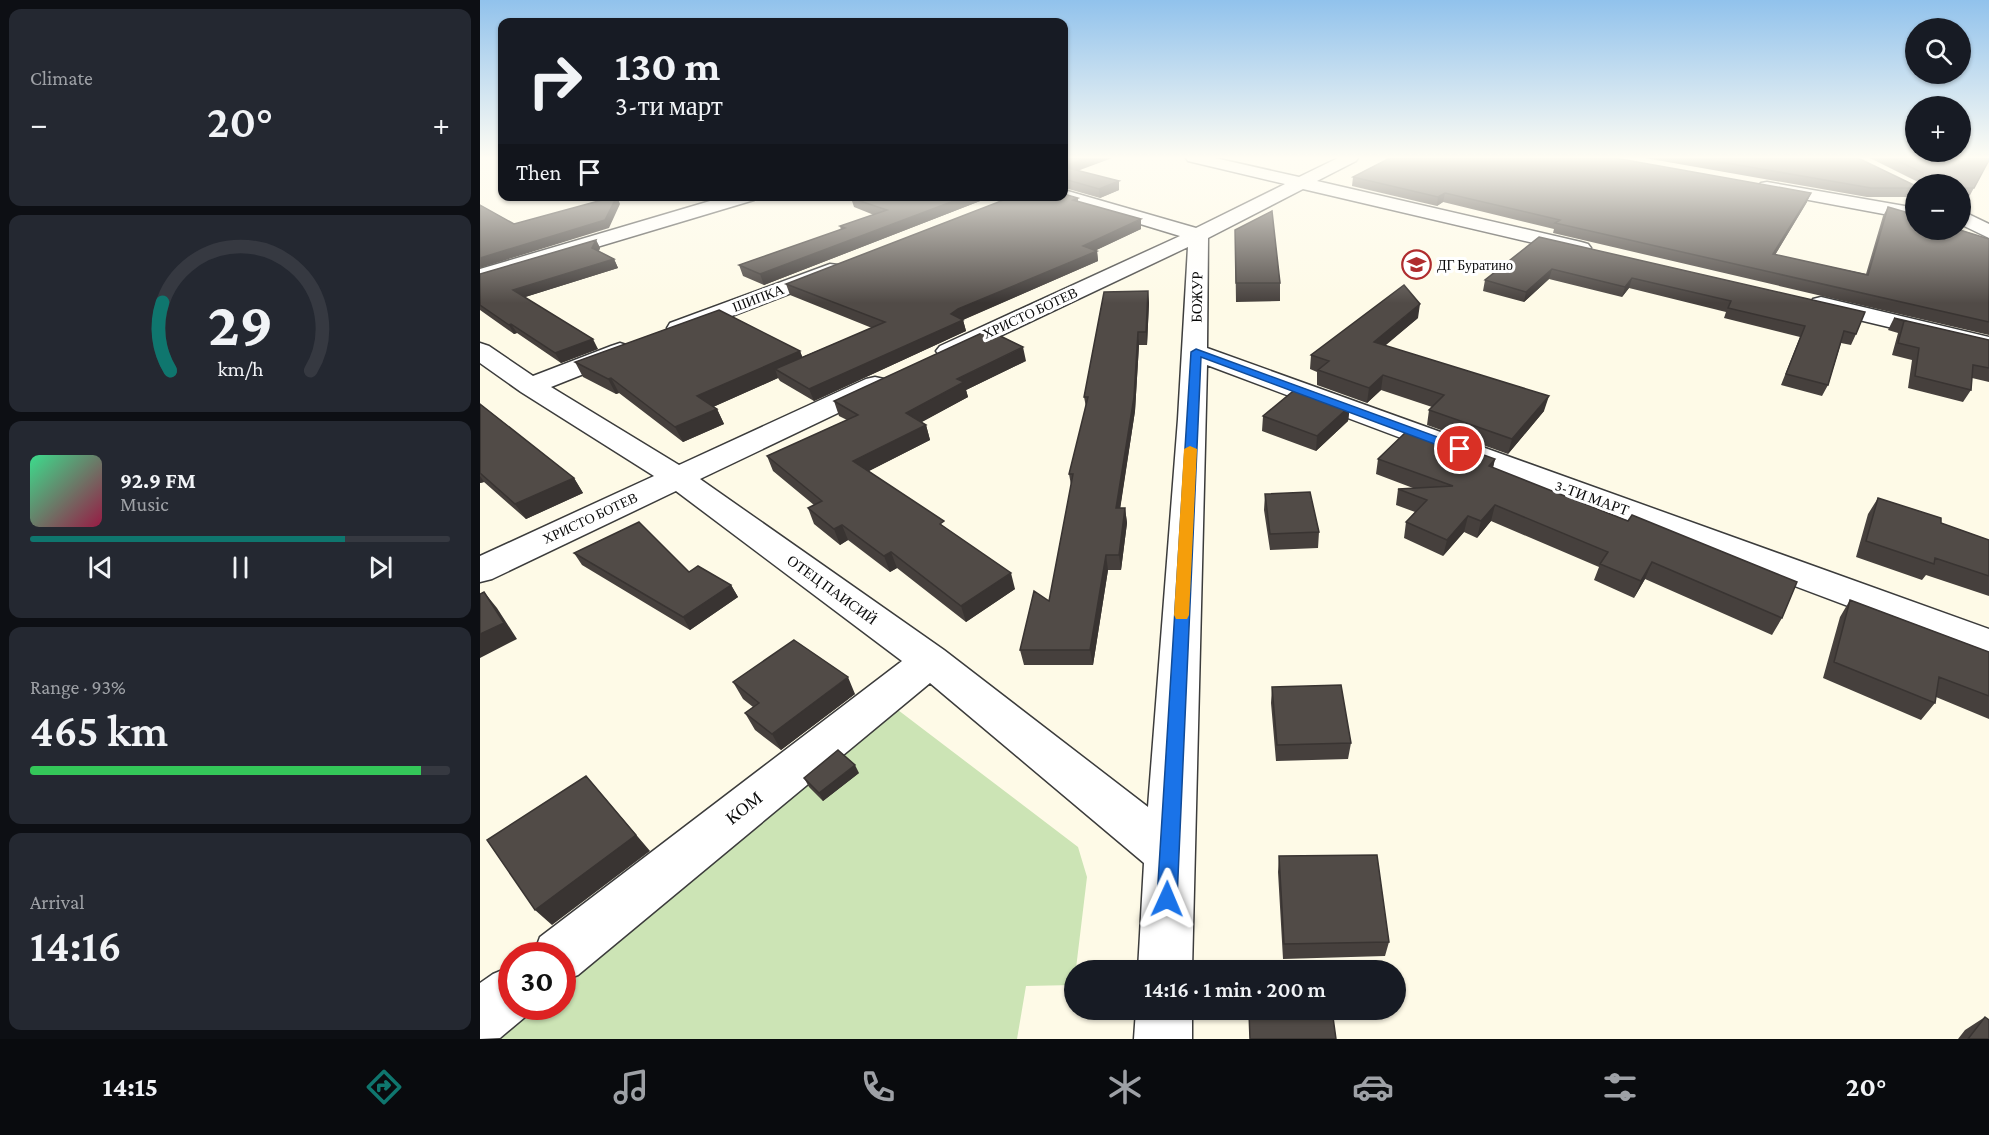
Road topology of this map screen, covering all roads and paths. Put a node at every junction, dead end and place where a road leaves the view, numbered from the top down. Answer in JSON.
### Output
{"nodes":[{"id":1,"x":713,"y":206,"type":"edge"},
{"id":2,"x":1102,"y":206,"type":"edge"},
{"id":3,"x":1255,"y":206,"type":"edge"},
{"id":4,"x":1402,"y":206,"type":"edge"},
{"id":5,"x":1875,"y":206,"type":"edge"},
{"id":6,"x":1989,"y":207,"type":"edge"},
{"id":7,"x":1905,"y":212,"type":"edge"},
{"id":8,"x":1975,"y":224,"type":"edge"},
{"id":9,"x":1198,"y":235,"type":"junction"},
{"id":10,"x":1605,"y":254,"type":"edge"},
{"id":11,"x":852,"y":261,"type":"edge"},
{"id":12,"x":480,"y":276,"type":"edge"},
{"id":13,"x":1803,"y":300,"type":"edge"},
{"id":14,"x":663,"y":334,"type":"edge"},
{"id":15,"x":641,"y":343,"type":"edge"},
{"id":16,"x":1989,"y":344,"type":"edge"},
{"id":17,"x":480,"y":351,"type":"edge"},
{"id":18,"x":1196,"y":352,"type":"junction"},
{"id":19,"x":927,"y":361,"type":"edge"},
{"id":20,"x":894,"y":376,"type":"edge"},
{"id":21,"x":530,"y":386,"type":"junction"},
{"id":22,"x":677,"y":477,"type":"junction"},
{"id":23,"x":480,"y":570,"type":"edge"},
{"id":24,"x":1989,"y":644,"type":"edge"},
{"id":25,"x":930,"y":661,"type":"junction"},
{"id":26,"x":1168,"y":852,"type":"junction"},
{"id":27,"x":576,"y":942,"type":"edge"},
{"id":28,"x":1165,"y":960,"type":"edge"},
{"id":29,"x":498,"y":1004,"type":"edge"},
{"id":30,"x":480,"y":1018,"type":"edge"},
{"id":31,"x":1164,"y":1020,"type":"edge"},
{"id":32,"x":1163,"y":1039,"type":"edge"}],
"edges":[{"from":1,"to":12,"type":"street"},
{"from":2,"to":9,"type":"street"},
{"from":3,"to":9,"type":"street","name":"ХРИСТО БОТЕВ"},
{"from":4,"to":10,"type":"street"},
{"from":5,"to":7,"type":"street"},
{"from":6,"to":8,"type":"street"},
{"from":9,"to":18,"type":"street","name":"БОЖУР"},
{"from":9,"to":19,"type":"street","name":"ХРИСТО БОТЕВ"},
{"from":11,"to":14,"type":"street","name":"ШИПКА"},
{"from":13,"to":16,"type":"street"},
{"from":15,"to":21,"type":"street"},
{"from":17,"to":21,"type":"street","name":"ОТЕЦ ПАИСИЙ"},
{"from":18,"to":24,"type":"street","name":"3-ТИ МАРТ"},
{"from":18,"to":26,"type":"street","name":"БОЖУР"},
{"from":20,"to":22,"type":"street","name":"ХРИСТО БОТЕВ"},
{"from":21,"to":22,"type":"street","name":"ОТЕЦ ПАИСИЙ"},
{"from":22,"to":23,"type":"street","name":"ХРИСТО БОТЕВ"},
{"from":22,"to":25,"type":"street","name":"ОТЕЦ ПАИСИЙ"},
{"from":25,"to":26,"type":"street","name":"ОТЕЦ ПАИСИЙ"},
{"from":25,"to":27,"type":"street","name":"КОМ"},
{"from":26,"to":28,"type":"street","name":"БОЖУР"},
{"from":29,"to":30,"type":"street"},
{"from":31,"to":32,"type":"street"}]}
